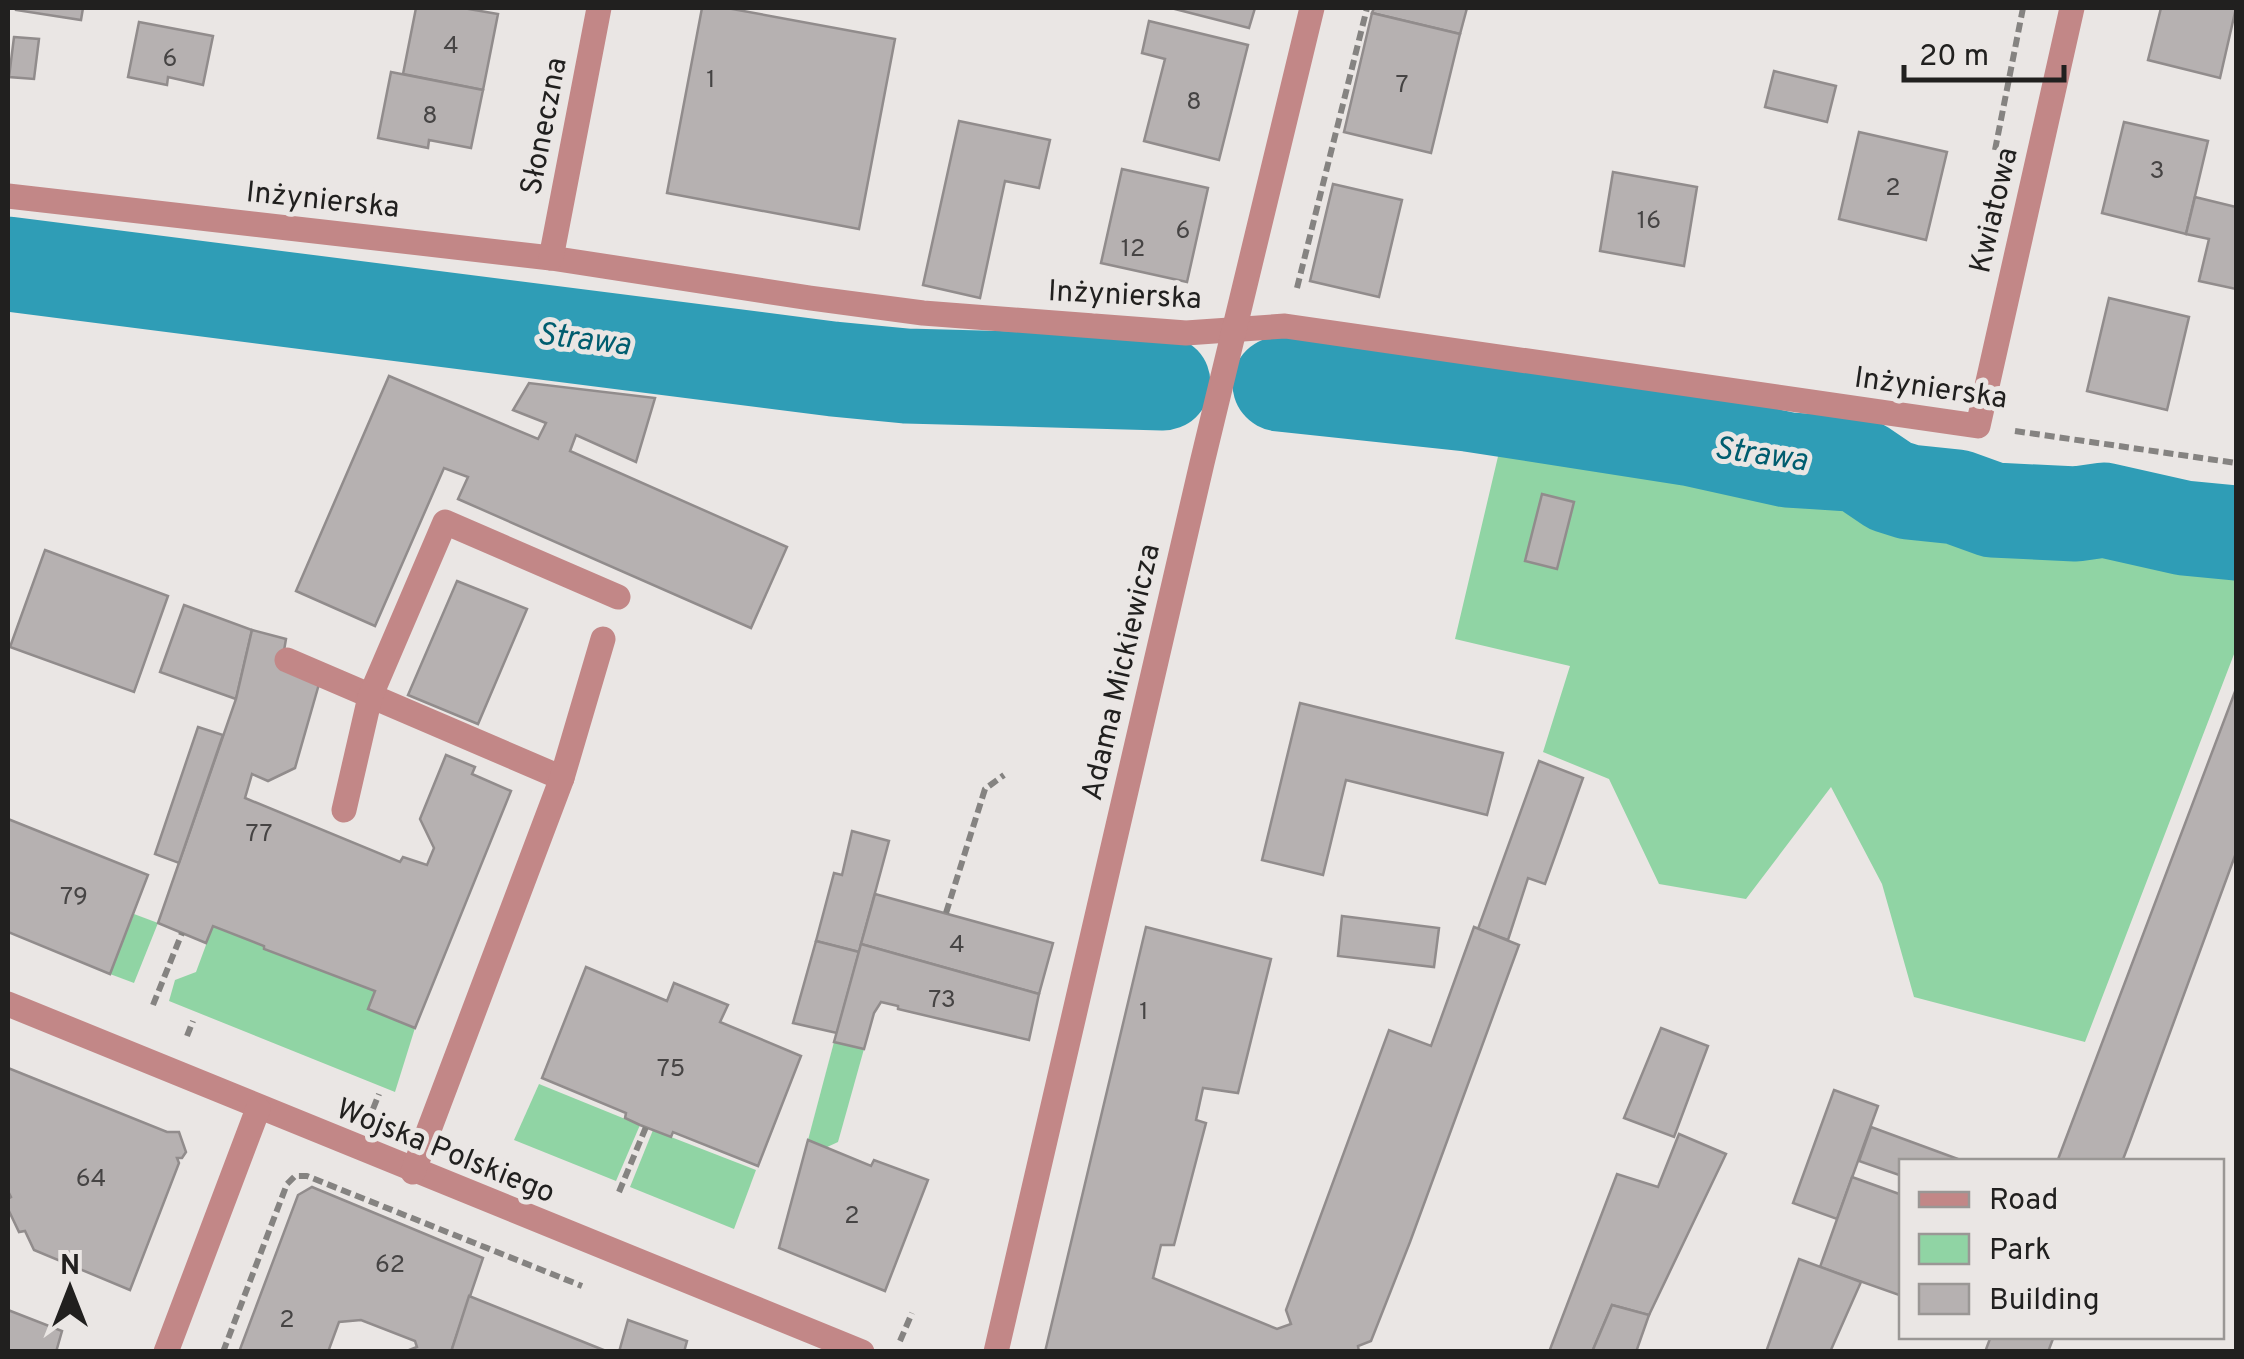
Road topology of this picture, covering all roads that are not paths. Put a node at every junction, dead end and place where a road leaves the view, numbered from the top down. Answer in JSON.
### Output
{"nodes":[{"id":1,"x":598,"y":8,"type":"edge"},
{"id":2,"x":1312,"y":8,"type":"edge"},
{"id":3,"x":2072,"y":8,"type":"edge"},
{"id":4,"x":8,"y":196,"type":"edge"},
{"id":5,"x":551,"y":258,"type":"junction"},
{"id":6,"x":1235,"y":330,"type":"junction"},
{"id":7,"x":1978,"y":426,"type":"joint"},
{"id":8,"x":618,"y":596,"type":"dead end"},
{"id":9,"x":604,"y":639,"type":"dead end"},
{"id":10,"x":287,"y":660,"type":"dead end"},
{"id":11,"x":370,"y":697,"type":"junction"},
{"id":12,"x":562,"y":778,"type":"junction"},
{"id":13,"x":344,"y":810,"type":"dead end"},
{"id":14,"x":8,"y":1004,"type":"edge"},
{"id":15,"x":258,"y":1108,"type":"junction"},
{"id":16,"x":413,"y":1172,"type":"junction"},
{"id":17,"x":166,"y":1352,"type":"edge"},
{"id":18,"x":862,"y":1352,"type":"edge"},
{"id":19,"x":996,"y":1352,"type":"edge"}],
"edges":[{"from":1,"to":5,"type":"street","name":"Słoneczna"},
{"from":2,"to":6,"type":"street","name":"Adama Mickiewicza"},
{"from":3,"to":7,"type":"street","name":"Kwiatowa"},
{"from":4,"to":5,"type":"street","name":"Inżynierska"},
{"from":5,"to":6,"type":"street","name":"Inżynierska"},
{"from":6,"to":7,"type":"street","name":"Inżynierska"},
{"from":6,"to":19,"type":"street","name":"Adama Mickiewicza"},
{"from":8,"to":11,"type":"street"},
{"from":9,"to":12,"type":"street"},
{"from":10,"to":11,"type":"street"},
{"from":11,"to":12,"type":"street"},
{"from":11,"to":13,"type":"street"},
{"from":12,"to":16,"type":"street"},
{"from":14,"to":15,"type":"street","name":"Wojska Polskiego"},
{"from":15,"to":16,"type":"street","name":"Wojska Polskiego"},
{"from":15,"to":17,"type":"street"},
{"from":16,"to":18,"type":"street","name":"Wojska Polskiego"}]}
